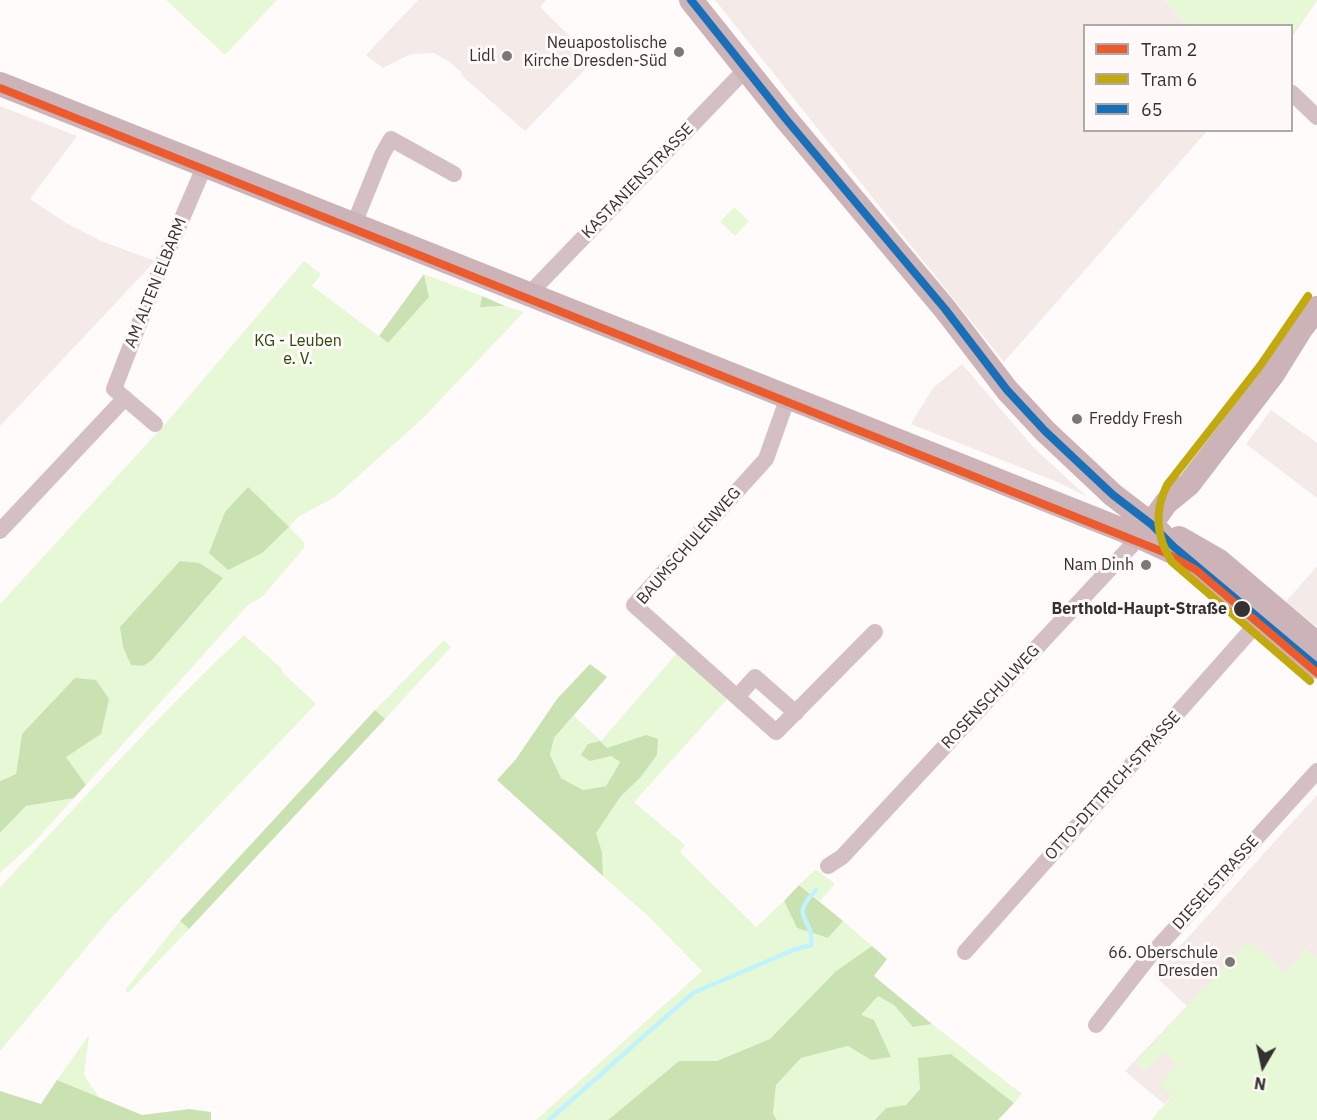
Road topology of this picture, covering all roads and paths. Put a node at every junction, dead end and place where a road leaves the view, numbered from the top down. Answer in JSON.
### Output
{"nodes":[{"id":1,"x":691,"y":0,"type":"edge"},
{"id":2,"x":746,"y":69,"type":"junction"},
{"id":3,"x":0,"y":84,"type":"edge"},
{"id":4,"x":1293,"y":94,"type":"edge"},
{"id":5,"x":1317,"y":117,"type":"edge"},
{"id":6,"x":205,"y":165,"type":"junction"},
{"id":7,"x":454,"y":174,"type":"dead end"},
{"id":8,"x":354,"y":224,"type":"junction"},
{"id":9,"x":530,"y":294,"type":"junction"},
{"id":10,"x":1317,"y":308,"type":"edge"},
{"id":11,"x":788,"y":397,"type":"junction"},
{"id":12,"x":125,"y":398,"type":"junction"},
{"id":13,"x":155,"y":424,"type":"dead end"},
{"id":14,"x":0,"y":531,"type":"edge"},
{"id":15,"x":1145,"y":531,"type":"junction"},
{"id":16,"x":1261,"y":619,"type":"junction"},
{"id":17,"x":875,"y":632,"type":"dead end"},
{"id":18,"x":1317,"y":644,"type":"edge"},
{"id":19,"x":1317,"y":667,"type":"edge"},
{"id":20,"x":737,"y":697,"type":"junction"},
{"id":21,"x":796,"y":713,"type":"junction"},
{"id":22,"x":1317,"y":771,"type":"edge"},
{"id":23,"x":828,"y":866,"type":"dead end"},
{"id":24,"x":965,"y":952,"type":"dead end"},
{"id":25,"x":1096,"y":1025,"type":"dead end"}],
"edges":[{"from":1,"to":2,"type":"street"},
{"from":2,"to":9,"type":"street","name":"KASTANIENSTRASSE"},
{"from":2,"to":15,"type":"street"},
{"from":3,"to":6,"type":"street"},
{"from":4,"to":5,"type":"street"},
{"from":6,"to":8,"type":"street"},
{"from":6,"to":12,"type":"street","name":"AM ALTEN ELBARM"},
{"from":7,"to":8,"type":"street"},
{"from":8,"to":9,"type":"street"},
{"from":9,"to":11,"type":"street"},
{"from":10,"to":15,"type":"street"},
{"from":11,"to":15,"type":"street"},
{"from":11,"to":20,"type":"street","name":"BAUMSCHULENWEG"},
{"from":12,"to":13,"type":"street"},
{"from":12,"to":14,"type":"street"},
{"from":15,"to":16,"type":"street"},
{"from":15,"to":18,"type":"street"},
{"from":15,"to":23,"type":"street","name":"ROSENSCHULWEG"},
{"from":16,"to":19,"type":"street"},
{"from":16,"to":24,"type":"street","name":"OTTO-DITTRICH-STRASSE"},
{"from":17,"to":21,"type":"street","name":"BAUMSCHULENWEG"},
{"from":20,"to":21,"type":"street","name":"BAUMSCHULENWEG"},
{"from":20,"to":21,"type":"street"},
{"from":22,"to":25,"type":"street","name":"DIESELSTRASSE"}]}
